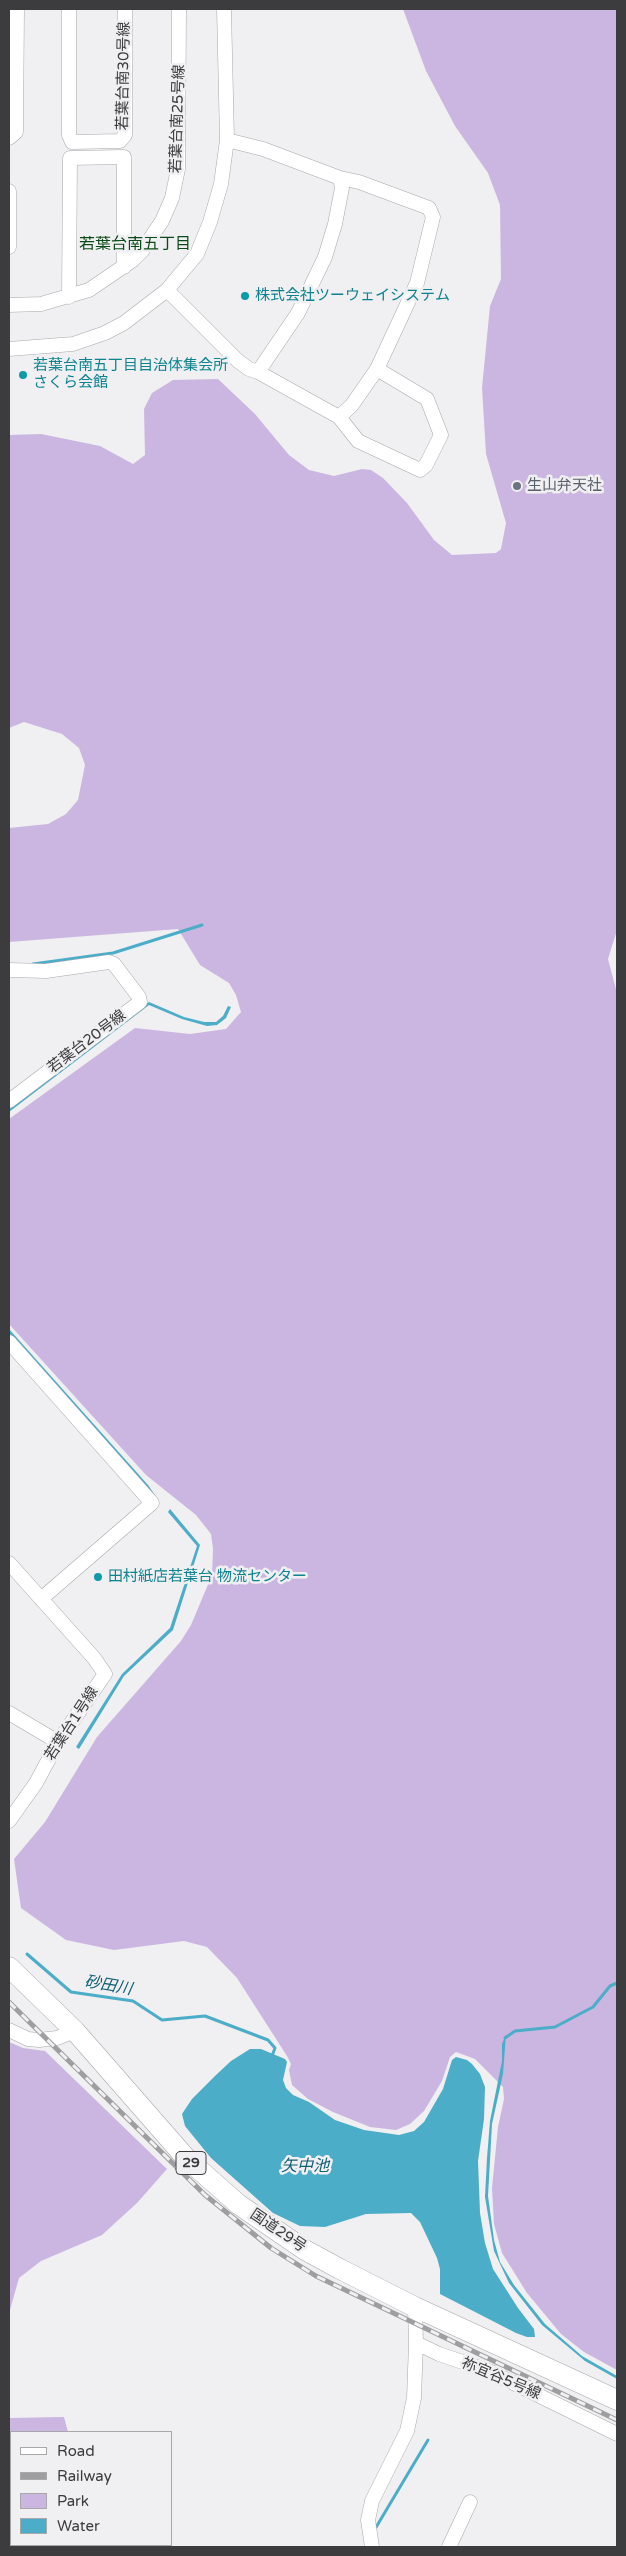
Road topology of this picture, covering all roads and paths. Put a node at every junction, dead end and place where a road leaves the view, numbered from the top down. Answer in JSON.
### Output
{"nodes":[{"id":1,"x":18,"y":9,"type":"edge"},
{"id":2,"x":69,"y":9,"type":"edge"},
{"id":3,"x":124,"y":9,"type":"edge"},
{"id":4,"x":179,"y":9,"type":"edge"},
{"id":5,"x":224,"y":9,"type":"edge"},
{"id":6,"x":9,"y":138,"type":"edge"},
{"id":7,"x":227,"y":140,"type":"junction"},
{"id":8,"x":340,"y":178,"type":"junction"},
{"id":9,"x":9,"y":191,"type":"edge"},
{"id":10,"x":9,"y":245,"type":"edge"},
{"id":11,"x":124,"y":267,"type":"junction"},
{"id":12,"x":167,"y":290,"type":"junction"},
{"id":13,"x":69,"y":297,"type":"junction"},
{"id":14,"x":9,"y":304,"type":"edge"},
{"id":15,"x":9,"y":349,"type":"edge"},
{"id":16,"x":377,"y":369,"type":"junction"},
{"id":17,"x":258,"y":372,"type":"junction"},
{"id":18,"x":339,"y":416,"type":"junction"},
{"id":19,"x":9,"y":970,"type":"edge"},
{"id":20,"x":9,"y":1101,"type":"edge"},
{"id":21,"x":9,"y":1342,"type":"edge"},
{"id":22,"x":9,"y":1563,"type":"edge"},
{"id":23,"x":41,"y":1600,"type":"junction"},
{"id":24,"x":9,"y":1713,"type":"edge"},
{"id":25,"x":58,"y":1742,"type":"junction"},
{"id":26,"x":9,"y":1821,"type":"edge"},
{"id":27,"x":9,"y":1967,"type":"edge"},
{"id":28,"x":9,"y":2030,"type":"edge"},
{"id":29,"x":75,"y":2031,"type":"junction"},
{"id":30,"x":415,"y":2307,"type":"junction"},
{"id":31,"x":416,"y":2343,"type":"junction"},
{"id":32,"x":617,"y":2400,"type":"edge"},
{"id":33,"x":617,"y":2434,"type":"edge"},
{"id":34,"x":470,"y":2502,"type":"dead end"},
{"id":35,"x":372,"y":2547,"type":"edge"},
{"id":36,"x":449,"y":2547,"type":"edge"}],
"edges":[{"from":1,"to":6,"type":"street"},
{"from":2,"to":3,"type":"street","name":"若葉台南30号線"},
{"from":4,"to":11,"type":"street","name":"若葉台南25号線"},
{"from":5,"to":7,"type":"street"},
{"from":7,"to":8,"type":"street"},
{"from":7,"to":12,"type":"street"},
{"from":8,"to":16,"type":"street"},
{"from":8,"to":17,"type":"street"},
{"from":9,"to":10,"type":"street"},
{"from":11,"to":13,"type":"street","name":"若葉台南25号線"},
{"from":11,"to":13,"type":"street"},
{"from":12,"to":15,"type":"street"},
{"from":12,"to":17,"type":"street"},
{"from":13,"to":14,"type":"street","name":"若葉台南25号線"},
{"from":16,"to":18,"type":"street"},
{"from":16,"to":18,"type":"street"},
{"from":17,"to":18,"type":"street"},
{"from":19,"to":20,"type":"street","name":"若葉台20号線"},
{"from":21,"to":23,"type":"street"},
{"from":22,"to":23,"type":"street","name":"若葉台1号線"},
{"from":23,"to":25,"type":"street","name":"若葉台1号線"},
{"from":24,"to":25,"type":"street"},
{"from":25,"to":26,"type":"street","name":"若葉台1号線"},
{"from":27,"to":29,"type":"highway","name":"国道29号","number":"29"},
{"from":28,"to":29,"type":"street"},
{"from":29,"to":30,"type":"highway","name":"国道29号","number":"29"},
{"from":30,"to":31,"type":"street"},
{"from":30,"to":32,"type":"highway","name":"国道29号","number":"29"},
{"from":31,"to":33,"type":"street","name":"祢宜谷5号線"},
{"from":31,"to":35,"type":"street"},
{"from":34,"to":36,"type":"street"}]}
